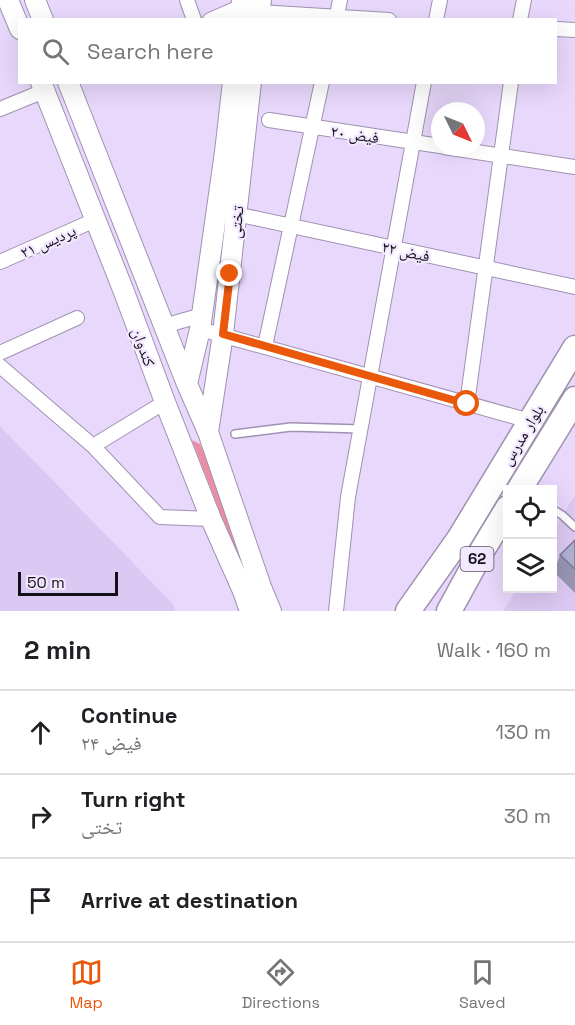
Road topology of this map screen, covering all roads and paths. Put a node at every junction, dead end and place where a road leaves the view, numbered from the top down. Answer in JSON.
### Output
{"nodes":[{"id":1,"x":8,"y":0,"type":"edge"},
{"id":2,"x":35,"y":0,"type":"edge"},
{"id":3,"x":186,"y":0,"type":"edge"},
{"id":4,"x":340,"y":0,"type":"edge"},
{"id":5,"x":440,"y":0,"type":"edge"},
{"id":6,"x":524,"y":0,"type":"edge"},
{"id":7,"x":250,"y":10,"type":"edge"},
{"id":8,"x":42,"y":18,"type":"edge"},
{"id":9,"x":193,"y":18,"type":"edge"},
{"id":10,"x":218,"y":18,"type":"edge"},
{"id":11,"x":336,"y":18,"type":"edge"},
{"id":12,"x":436,"y":18,"type":"edge"},
{"id":13,"x":520,"y":18,"type":"edge"},
{"id":14,"x":18,"y":24,"type":"edge"},
{"id":15,"x":557,"y":28,"type":"edge"},
{"id":16,"x":575,"y":30,"type":"edge"},
{"id":17,"x":69,"y":84,"type":"edge"},
{"id":18,"x":233,"y":84,"type":"edge"},
{"id":19,"x":251,"y":84,"type":"edge"},
{"id":20,"x":322,"y":84,"type":"edge"},
{"id":21,"x":424,"y":84,"type":"edge"},
{"id":22,"x":511,"y":84,"type":"edge"},
{"id":23,"x":42,"y":87,"type":"edge"},
{"id":24,"x":0,"y":109,"type":"edge"},
{"id":25,"x":269,"y":120,"type":"dead end"},
{"id":26,"x":313,"y":127,"type":"junction"},
{"id":27,"x":413,"y":142,"type":"junction"},
{"id":28,"x":431,"y":145,"type":"edge"},
{"id":29,"x":485,"y":154,"type":"edge"},
{"id":30,"x":501,"y":156,"type":"junction"},
{"id":31,"x":575,"y":167,"type":"edge"},
{"id":32,"x":103,"y":172,"type":"junction"},
{"id":33,"x":80,"y":181,"type":"junction"},
{"id":34,"x":236,"y":214,"type":"junction"},
{"id":35,"x":95,"y":220,"type":"junction"},
{"id":36,"x":291,"y":226,"type":"junction"},
{"id":37,"x":394,"y":248,"type":"junction"},
{"id":38,"x":0,"y":262,"type":"edge"},
{"id":39,"x":485,"y":269,"type":"junction"},
{"id":40,"x":575,"y":285,"type":"edge"},
{"id":41,"x":77,"y":318,"type":"dead end"},
{"id":42,"x":201,"y":322,"type":"junction"},
{"id":43,"x":164,"y":326,"type":"junction"},
{"id":44,"x":223,"y":334,"type":"junction"},
{"id":45,"x":265,"y":346,"type":"junction"},
{"id":46,"x":575,"y":348,"type":"edge"},
{"id":47,"x":0,"y":353,"type":"edge"},
{"id":48,"x":0,"y":366,"type":"edge"},
{"id":49,"x":370,"y":376,"type":"junction"},
{"id":50,"x":187,"y":384,"type":"junction"},
{"id":51,"x":575,"y":399,"type":"edge"},
{"id":52,"x":165,"y":402,"type":"junction"},
{"id":53,"x":467,"y":404,"type":"junction"},
{"id":54,"x":530,"y":421,"type":"junction"},
{"id":55,"x":361,"y":429,"type":"junction"},
{"id":56,"x":208,"y":432,"type":"junction"},
{"id":57,"x":235,"y":434,"type":"dead end"},
{"id":58,"x":93,"y":446,"type":"junction"},
{"id":59,"x":522,"y":485,"type":"edge"},
{"id":60,"x":557,"y":512,"type":"edge"},
{"id":61,"x":503,"y":517,"type":"edge"},
{"id":62,"x":211,"y":519,"type":"junction"},
{"id":63,"x":575,"y":527,"type":"edge"},
{"id":64,"x":250,"y":611,"type":"edge"},
{"id":65,"x":271,"y":611,"type":"edge"},
{"id":66,"x":336,"y":611,"type":"edge"},
{"id":67,"x":408,"y":611,"type":"edge"},
{"id":68,"x":449,"y":611,"type":"edge"}],
"edges":[{"from":1,"to":14,"type":"main road"},
{"from":2,"to":8,"type":"main road"},
{"from":3,"to":9,"type":"street"},
{"from":4,"to":11,"type":"street"},
{"from":5,"to":12,"type":"street"},
{"from":6,"to":13,"type":"street"},
{"from":7,"to":10,"type":"street"},
{"from":7,"to":11,"type":"street"},
{"from":15,"to":16,"type":"street"},
{"from":17,"to":32,"type":"main road","name":"کندوان"},
{"from":18,"to":42,"type":"main road","name":"تختی"},
{"from":19,"to":34,"type":"main road","name":"تختی"},
{"from":20,"to":26,"type":"street"},
{"from":21,"to":27,"type":"street"},
{"from":22,"to":30,"type":"street"},
{"from":23,"to":24,"type":"street"},
{"from":23,"to":33,"type":"main road","name":"کندوان"},
{"from":25,"to":26,"type":"street","name":"فیض ۲۰"},
{"from":26,"to":27,"type":"street","name":"فیض ۲۰"},
{"from":26,"to":36,"type":"street"},
{"from":27,"to":28,"type":"street","name":"فیض ۲۰"},
{"from":27,"to":37,"type":"street"},
{"from":29,"to":30,"type":"street","name":"فیض ۲۰"},
{"from":30,"to":31,"type":"street","name":"فیض ۲۰"},
{"from":30,"to":39,"type":"street"},
{"from":32,"to":33,"type":"main road"},
{"from":32,"to":43,"type":"main road","name":"کندوان"},
{"from":33,"to":35,"type":"main road","name":"کندوان"},
{"from":34,"to":36,"type":"street","name":"فیض ۲۲"},
{"from":34,"to":44,"type":"main road","name":"تختی"},
{"from":35,"to":38,"type":"street","name":"پردیس ۲۱"},
{"from":35,"to":52,"type":"main road","name":"کندوان"},
{"from":36,"to":37,"type":"street","name":"فیض ۲۲"},
{"from":36,"to":45,"type":"street"},
{"from":37,"to":39,"type":"street","name":"فیض ۲۲"},
{"from":37,"to":49,"type":"street"},
{"from":39,"to":40,"type":"street","name":"فیض ۲۲"},
{"from":39,"to":53,"type":"street"},
{"from":41,"to":47,"type":"street"},
{"from":42,"to":43,"type":"street"},
{"from":42,"to":44,"type":"street"},
{"from":42,"to":50,"type":"main road","name":"تختی"},
{"from":43,"to":50,"type":"main road","name":"کندوان"},
{"from":44,"to":45,"type":"street"},
{"from":44,"to":56,"type":"main road","name":"تختی"},
{"from":45,"to":49,"type":"street"},
{"from":46,"to":54,"type":"highway","name":"بلوار مدرس","number":"62"},
{"from":48,"to":58,"type":"street"},
{"from":49,"to":53,"type":"street"},
{"from":49,"to":55,"type":"street"},
{"from":50,"to":56,"type":"main road","name":"کندوان"},
{"from":51,"to":59,"type":"highway","name":"بلوار مدرس","number":"62"},
{"from":52,"to":58,"type":"street"},
{"from":52,"to":62,"type":"main road","name":"کندوان"},
{"from":53,"to":54,"type":"street"},
{"from":54,"to":67,"type":"highway","name":"بلوار مدرس","number":"62"},
{"from":55,"to":57,"type":"lane"},
{"from":55,"to":66,"type":"street"},
{"from":56,"to":65,"type":"main road","name":"کندوان"},
{"from":58,"to":62,"type":"street"},
{"from":60,"to":63,"type":"lane"},
{"from":61,"to":68,"type":"highway","name":"بلوار مدرس","number":"62"},
{"from":62,"to":64,"type":"main road","name":"کندوان"}]}
